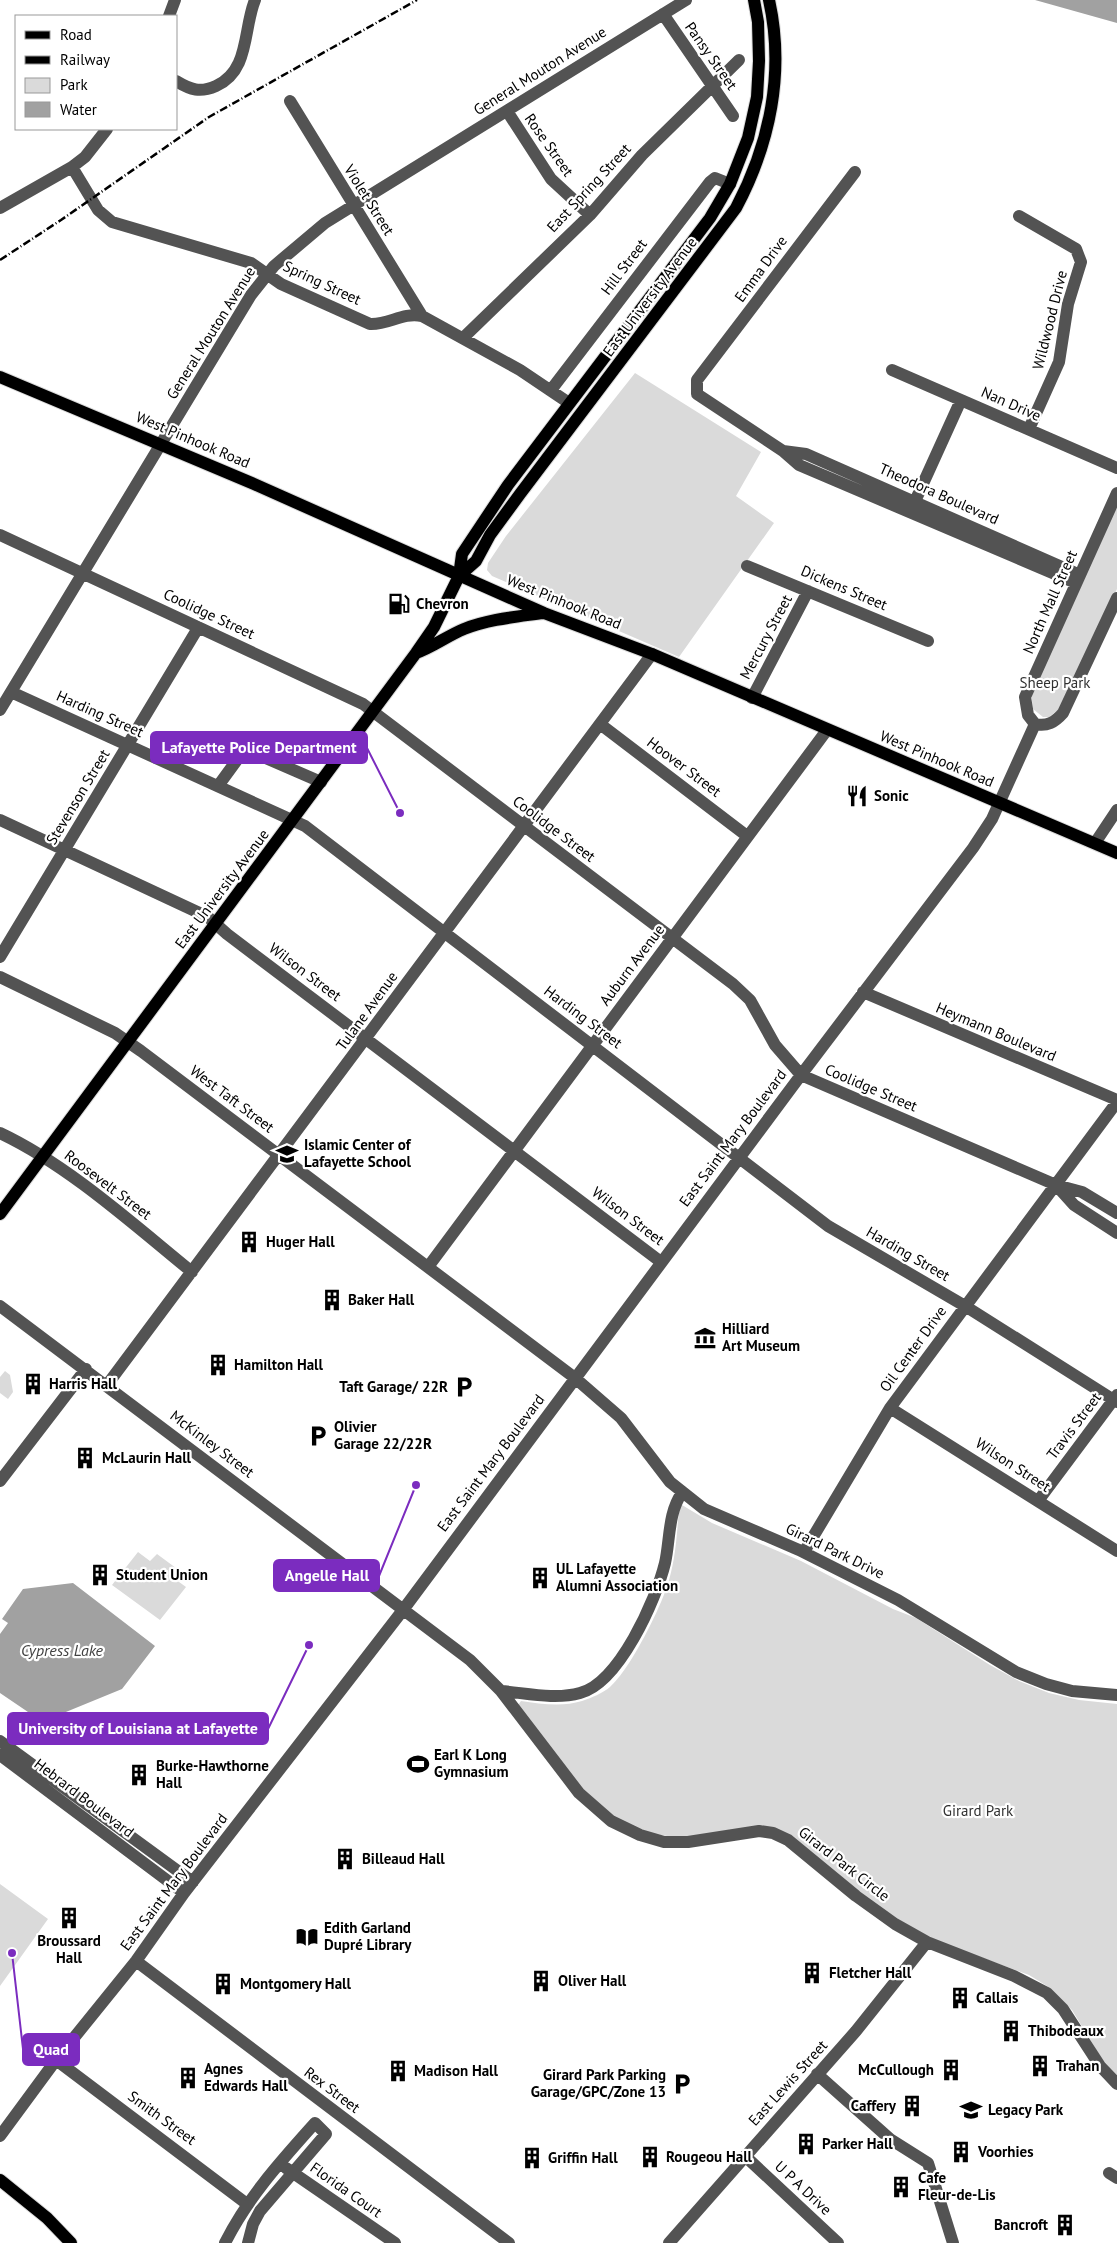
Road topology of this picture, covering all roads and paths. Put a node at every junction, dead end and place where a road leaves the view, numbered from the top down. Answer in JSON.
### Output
{"nodes":[{"id":1,"x":175,"y":0,"type":"edge"},
{"id":2,"x":255,"y":0,"type":"edge"},
{"id":3,"x":686,"y":0,"type":"edge"},
{"id":4,"x":754,"y":0,"type":"edge"},
{"id":5,"x":770,"y":0,"type":"edge"},
{"id":6,"x":663,"y":14,"type":"junction"},
{"id":7,"x":169,"y":15,"type":"edge"},
{"id":8,"x":739,"y":60,"type":"dead end"},
{"id":9,"x":178,"y":82,"type":"edge"},
{"id":10,"x":711,"y":85,"type":"junction"},
{"id":11,"x":290,"y":101,"type":"dead end"},
{"id":12,"x":507,"y":111,"type":"junction"},
{"id":13,"x":733,"y":116,"type":"dead end"},
{"id":14,"x":106,"y":130,"type":"edge"},
{"id":15,"x":72,"y":167,"type":"junction"},
{"id":16,"x":855,"y":172,"type":"dead end"},
{"id":17,"x":730,"y":184,"type":"junction"},
{"id":18,"x":745,"y":191,"type":"junction"},
{"id":19,"x":353,"y":206,"type":"junction"},
{"id":20,"x":0,"y":208,"type":"edge"},
{"id":21,"x":590,"y":215,"type":"junction"},
{"id":22,"x":1019,"y":216,"type":"dead end"},
{"id":23,"x":266,"y":274,"type":"junction"},
{"id":24,"x":422,"y":316,"type":"junction"},
{"id":25,"x":463,"y":338,"type":"junction"},
{"id":26,"x":892,"y":370,"type":"dead end"},
{"id":27,"x":0,"y":377,"type":"edge"},
{"id":28,"x":695,"y":385,"type":"joint"},
{"id":29,"x":551,"y":390,"type":"junction"},
{"id":30,"x":961,"y":400,"type":"junction"},
{"id":31,"x":569,"y":404,"type":"junction"},
{"id":32,"x":582,"y":413,"type":"junction"},
{"id":33,"x":1029,"y":429,"type":"junction"},
{"id":34,"x":162,"y":444,"type":"junction"},
{"id":35,"x":1117,"y":468,"type":"edge"},
{"id":36,"x":1117,"y":493,"type":"edge"},
{"id":37,"x":913,"y":507,"type":"junction"},
{"id":38,"x":0,"y":535,"type":"edge"},
{"id":39,"x":747,"y":566,"type":"dead end"},
{"id":40,"x":82,"y":573,"type":"junction"},
{"id":41,"x":459,"y":576,"type":"junction"},
{"id":42,"x":1078,"y":579,"type":"junction"},
{"id":43,"x":808,"y":591,"type":"junction"},
{"id":44,"x":1117,"y":598,"type":"edge"},
{"id":45,"x":544,"y":613,"type":"junction"},
{"id":46,"x":198,"y":628,"type":"junction"},
{"id":47,"x":928,"y":641,"type":"dead end"},
{"id":48,"x":416,"y":653,"type":"junction"},
{"id":49,"x":652,"y":654,"type":"junction"},
{"id":50,"x":11,"y":692,"type":"junction"},
{"id":51,"x":752,"y":698,"type":"junction"},
{"id":52,"x":0,"y":710,"type":"edge"},
{"id":53,"x":373,"y":711,"type":"junction"},
{"id":54,"x":600,"y":724,"type":"junction"},
{"id":55,"x":1035,"y":724,"type":"junction"},
{"id":56,"x":827,"y":730,"type":"junction"},
{"id":57,"x":128,"y":744,"type":"junction"},
{"id":58,"x":321,"y":782,"type":"junction"},
{"id":59,"x":218,"y":786,"type":"junction"},
{"id":60,"x":999,"y":803,"type":"junction"},
{"id":61,"x":1117,"y":810,"type":"edge"},
{"id":62,"x":0,"y":820,"type":"edge"},
{"id":63,"x":293,"y":820,"type":"junction"},
{"id":64,"x":523,"y":826,"type":"junction"},
{"id":65,"x":747,"y":836,"type":"junction"},
{"id":66,"x":1095,"y":843,"type":"junction"},
{"id":67,"x":64,"y":850,"type":"junction"},
{"id":68,"x":1117,"y":853,"type":"edge"},
{"id":69,"x":216,"y":924,"type":"junction"},
{"id":70,"x":445,"y":933,"type":"junction"},
{"id":71,"x":672,"y":939,"type":"junction"},
{"id":72,"x":0,"y":957,"type":"edge"},
{"id":73,"x":0,"y":977,"type":"edge"},
{"id":74,"x":863,"y":992,"type":"junction"},
{"id":75,"x":367,"y":1039,"type":"junction"},
{"id":76,"x":128,"y":1042,"type":"junction"},
{"id":77,"x":593,"y":1044,"type":"junction"},
{"id":78,"x":801,"y":1075,"type":"junction"},
{"id":79,"x":1117,"y":1101,"type":"edge"},
{"id":80,"x":0,"y":1133,"type":"edge"},
{"id":81,"x":515,"y":1150,"type":"junction"},
{"id":82,"x":280,"y":1155,"type":"junction"},
{"id":83,"x":43,"y":1156,"type":"junction"},
{"id":84,"x":740,"y":1157,"type":"junction"},
{"id":85,"x":1056,"y":1185,"type":"junction"},
{"id":86,"x":1117,"y":1213,"type":"edge"},
{"id":87,"x":0,"y":1214,"type":"edge"},
{"id":88,"x":1117,"y":1233,"type":"edge"},
{"id":89,"x":661,"y":1262,"type":"junction"},
{"id":90,"x":428,"y":1267,"type":"junction"},
{"id":91,"x":192,"y":1272,"type":"junction"},
{"id":92,"x":0,"y":1306,"type":"edge"},
{"id":93,"x":965,"y":1306,"type":"junction"},
{"id":94,"x":86,"y":1369,"type":"junction"},
{"id":95,"x":575,"y":1378,"type":"junction"},
{"id":96,"x":107,"y":1385,"type":"junction"},
{"id":97,"x":1116,"y":1399,"type":"edge"},
{"id":98,"x":890,"y":1408,"type":"junction"},
{"id":99,"x":0,"y":1481,"type":"edge"},
{"id":100,"x":682,"y":1493,"type":"junction"},
{"id":101,"x":1038,"y":1501,"type":"junction"},
{"id":102,"x":1117,"y":1551,"type":"edge"},
{"id":103,"x":804,"y":1552,"type":"junction"},
{"id":104,"x":403,"y":1610,"type":"junction"},
{"id":105,"x":1117,"y":1682,"type":"edge"},
{"id":106,"x":501,"y":1691,"type":"junction"},
{"id":107,"x":1112,"y":1695,"type":"edge"},
{"id":108,"x":0,"y":1741,"type":"edge"},
{"id":109,"x":0,"y":1755,"type":"edge"},
{"id":110,"x":22,"y":1765,"type":"junction"},
{"id":111,"x":140,"y":1842,"type":"junction"},
{"id":112,"x":131,"y":1853,"type":"junction"},
{"id":113,"x":192,"y":1882,"type":"junction"},
{"id":114,"x":184,"y":1893,"type":"junction"},
{"id":115,"x":927,"y":1942,"type":"junction"},
{"id":116,"x":136,"y":1961,"type":"junction"},
{"id":117,"x":56,"y":2060,"type":"junction"},
{"id":118,"x":817,"y":2074,"type":"junction"},
{"id":119,"x":1117,"y":2084,"type":"edge"},
{"id":120,"x":0,"y":2136,"type":"edge"},
{"id":121,"x":745,"y":2156,"type":"junction"},
{"id":122,"x":279,"y":2163,"type":"junction"},
{"id":123,"x":292,"y":2172,"type":"junction"},
{"id":124,"x":0,"y":2180,"type":"edge"},
{"id":125,"x":247,"y":2204,"type":"junction"},
{"id":126,"x":71,"y":2243,"type":"edge"},
{"id":127,"x":226,"y":2243,"type":"edge"},
{"id":128,"x":248,"y":2243,"type":"edge"},
{"id":129,"x":395,"y":2243,"type":"edge"},
{"id":130,"x":509,"y":2243,"type":"edge"},
{"id":131,"x":669,"y":2243,"type":"edge"},
{"id":132,"x":838,"y":2243,"type":"edge"},
{"id":133,"x":953,"y":2243,"type":"edge"}],
"edges":[{"from":1,"to":7,"type":"street"},
{"from":2,"to":9,"type":"street"},
{"from":3,"to":6,"type":"street","name":"General Mouton Avenue"},
{"from":4,"to":17,"type":"main road","name":"East University Avenue"},
{"from":5,"to":18,"type":"main road","name":"East University Avenue"},
{"from":6,"to":10,"type":"street","name":"Pansy Street"},
{"from":6,"to":12,"type":"street","name":"General Mouton Avenue"},
{"from":8,"to":10,"type":"street","name":"East Spring Street"},
{"from":10,"to":13,"type":"street","name":"Pansy Street"},
{"from":10,"to":21,"type":"street","name":"East Spring Street"},
{"from":11,"to":19,"type":"street","name":"Violet Street"},
{"from":12,"to":19,"type":"street","name":"General Mouton Avenue"},
{"from":12,"to":21,"type":"street","name":"Rose Street"},
{"from":14,"to":15,"type":"street"},
{"from":15,"to":20,"type":"street"},
{"from":15,"to":23,"type":"street","name":"Spring Street"},
{"from":16,"to":28,"type":"street","name":"Emma Drive"},
{"from":17,"to":18,"type":"main road"},
{"from":17,"to":29,"type":"street","name":"Hill Street"},
{"from":17,"to":31,"type":"main road","name":"East University Avenue"},
{"from":18,"to":32,"type":"main road","name":"East University Avenue"},
{"from":19,"to":23,"type":"street","name":"General Mouton Avenue"},
{"from":19,"to":24,"type":"street","name":"Violet Street"},
{"from":21,"to":25,"type":"street","name":"East Spring Street"},
{"from":22,"to":33,"type":"street","name":"Wildwood Drive"},
{"from":23,"to":24,"type":"street","name":"Spring Street"},
{"from":23,"to":34,"type":"street","name":"General Mouton Avenue"},
{"from":24,"to":25,"type":"street"},
{"from":25,"to":29,"type":"street"},
{"from":26,"to":30,"type":"street","name":"Nan Drive"},
{"from":27,"to":34,"type":"main road","name":"West Pinhook Road"},
{"from":28,"to":37,"type":"street","name":"Theodora Boulevard"},
{"from":29,"to":31,"type":"street"},
{"from":30,"to":33,"type":"street","name":"Nan Drive"},
{"from":30,"to":37,"type":"street"},
{"from":31,"to":32,"type":"main road"},
{"from":31,"to":41,"type":"main road","name":"East University Avenue"},
{"from":32,"to":41,"type":"main road","name":"East University Avenue"},
{"from":33,"to":35,"type":"street","name":"Nan Drive"},
{"from":34,"to":40,"type":"street","name":"General Mouton Avenue"},
{"from":34,"to":41,"type":"main road","name":"West Pinhook Road"},
{"from":36,"to":42,"type":"street","name":"North Mall Street"},
{"from":37,"to":42,"type":"street","name":"Theodora Boulevard"},
{"from":38,"to":40,"type":"street","name":"Coolidge Street"},
{"from":39,"to":43,"type":"street","name":"Dickens Street"},
{"from":40,"to":46,"type":"street","name":"Coolidge Street"},
{"from":40,"to":50,"type":"street","name":"General Mouton Avenue"},
{"from":41,"to":45,"type":"main road","name":"West Pinhook Road"},
{"from":41,"to":48,"type":"main road","name":"East University Avenue"},
{"from":42,"to":55,"type":"street","name":"North Mall Street"},
{"from":43,"to":47,"type":"street","name":"Dickens Street"},
{"from":43,"to":51,"type":"street","name":"Mercury Street"},
{"from":44,"to":55,"type":"street"},
{"from":45,"to":48,"type":"main road"},
{"from":45,"to":49,"type":"main road","name":"West Pinhook Road"},
{"from":46,"to":53,"type":"street","name":"Coolidge Street"},
{"from":46,"to":57,"type":"street","name":"Stevenson Street"},
{"from":48,"to":53,"type":"main road","name":"East University Avenue"},
{"from":49,"to":51,"type":"main road","name":"West Pinhook Road"},
{"from":49,"to":54,"type":"street","name":"Tulane Avenue"},
{"from":50,"to":52,"type":"street","name":"General Mouton Avenue"},
{"from":50,"to":57,"type":"street","name":"Harding Street"},
{"from":51,"to":56,"type":"main road","name":"West Pinhook Road"},
{"from":53,"to":58,"type":"main road","name":"East University Avenue"},
{"from":53,"to":64,"type":"street","name":"Coolidge Street"},
{"from":54,"to":64,"type":"street","name":"Tulane Avenue"},
{"from":54,"to":65,"type":"street","name":"Hoover Street"},
{"from":55,"to":60,"type":"street","name":"East Saint Mary Boulevard"},
{"from":56,"to":60,"type":"main road","name":"West Pinhook Road"},
{"from":56,"to":65,"type":"street","name":"Auburn Avenue"},
{"from":57,"to":59,"type":"street","name":"Harding Street"},
{"from":57,"to":67,"type":"street","name":"Stevenson Street"},
{"from":58,"to":59,"type":"street"},
{"from":58,"to":63,"type":"main road","name":"East University Avenue"},
{"from":59,"to":63,"type":"street","name":"Harding Street"},
{"from":60,"to":66,"type":"main road","name":"West Pinhook Road"},
{"from":60,"to":74,"type":"street","name":"East Saint Mary Boulevard"},
{"from":61,"to":66,"type":"street"},
{"from":62,"to":67,"type":"street","name":"Wilson Street"},
{"from":63,"to":69,"type":"main road","name":"East University Avenue"},
{"from":63,"to":70,"type":"street","name":"Harding Street"},
{"from":64,"to":70,"type":"street","name":"Tulane Avenue"},
{"from":64,"to":71,"type":"street","name":"Coolidge Street"},
{"from":65,"to":71,"type":"street","name":"Auburn Avenue"},
{"from":66,"to":68,"type":"main road","name":"West Pinhook Road"},
{"from":67,"to":69,"type":"street","name":"Wilson Street"},
{"from":67,"to":72,"type":"street","name":"Stevenson Street"},
{"from":69,"to":75,"type":"street","name":"Wilson Street"},
{"from":69,"to":76,"type":"main road","name":"East University Avenue"},
{"from":70,"to":75,"type":"street","name":"Tulane Avenue"},
{"from":70,"to":77,"type":"street","name":"Harding Street"},
{"from":71,"to":77,"type":"street","name":"Auburn Avenue"},
{"from":71,"to":78,"type":"street","name":"Coolidge Street"},
{"from":73,"to":76,"type":"street","name":"West Taft Street"},
{"from":74,"to":78,"type":"street","name":"East Saint Mary Boulevard"},
{"from":74,"to":79,"type":"street","name":"Heymann Boulevard"},
{"from":75,"to":81,"type":"street","name":"Wilson Street"},
{"from":75,"to":82,"type":"street","name":"Tulane Avenue"},
{"from":76,"to":82,"type":"street","name":"West Taft Street"},
{"from":76,"to":83,"type":"main road","name":"East University Avenue"},
{"from":77,"to":81,"type":"street","name":"Auburn Avenue"},
{"from":77,"to":84,"type":"street","name":"Harding Street"},
{"from":78,"to":84,"type":"street","name":"East Saint Mary Boulevard"},
{"from":78,"to":85,"type":"street","name":"Coolidge Street"},
{"from":79,"to":85,"type":"street","name":"Oil Center Drive"},
{"from":80,"to":83,"type":"street","name":"Roosevelt Street"},
{"from":81,"to":89,"type":"street","name":"Wilson Street"},
{"from":81,"to":90,"type":"street","name":"Auburn Avenue"},
{"from":82,"to":90,"type":"street","name":"West Taft Street"},
{"from":82,"to":91,"type":"street","name":"Tulane Avenue"},
{"from":83,"to":87,"type":"main road","name":"East University Avenue"},
{"from":83,"to":91,"type":"street","name":"Roosevelt Street"},
{"from":84,"to":89,"type":"street","name":"East Saint Mary Boulevard"},
{"from":84,"to":93,"type":"street","name":"Harding Street"},
{"from":85,"to":86,"type":"street","name":"Coolidge Street"},
{"from":85,"to":88,"type":"street","name":"Coolidge Street"},
{"from":85,"to":93,"type":"street","name":"Oil Center Drive"},
{"from":89,"to":95,"type":"street","name":"East Saint Mary Boulevard"},
{"from":90,"to":95,"type":"street","name":"West Taft Street"},
{"from":91,"to":96,"type":"street","name":"Tulane Avenue"},
{"from":92,"to":94,"type":"street","name":"McKinley Street"},
{"from":93,"to":97,"type":"street","name":"Harding Street"},
{"from":93,"to":98,"type":"street","name":"Oil Center Drive"},
{"from":94,"to":96,"type":"street","name":"McKinley Street"},
{"from":94,"to":99,"type":"street"},
{"from":95,"to":100,"type":"street","name":"Girard Park Drive"},
{"from":95,"to":104,"type":"street","name":"East Saint Mary Boulevard"},
{"from":96,"to":104,"type":"street","name":"McKinley Street"},
{"from":97,"to":101,"type":"street","name":"Travis Street"},
{"from":98,"to":101,"type":"street","name":"Wilson Street"},
{"from":98,"to":103,"type":"street","name":"Oil Center Drive"},
{"from":100,"to":103,"type":"street","name":"Girard Park Drive"},
{"from":100,"to":106,"type":"street"},
{"from":101,"to":102,"type":"street","name":"Wilson Street"},
{"from":103,"to":107,"type":"street","name":"Girard Park Drive"},
{"from":104,"to":106,"type":"street","name":"Girard Park Circle"},
{"from":104,"to":113,"type":"street","name":"East Saint Mary Boulevard"},
{"from":105,"to":107,"type":"street"},
{"from":106,"to":115,"type":"street","name":"Girard Park Circle"},
{"from":108,"to":110,"type":"street","name":"Hebrard Boulevard"},
{"from":109,"to":110,"type":"street","name":"Hebrard Boulevard"},
{"from":110,"to":111,"type":"street","name":"Hebrard Boulevard"},
{"from":110,"to":112,"type":"street","name":"Hebrard Boulevard"},
{"from":111,"to":112,"type":"street","name":"Hebrard Boulevard"},
{"from":111,"to":113,"type":"street","name":"Hebrard Boulevard"},
{"from":112,"to":114,"type":"street","name":"Hebrard Boulevard"},
{"from":113,"to":114,"type":"street","name":"East Saint Mary Boulevard"},
{"from":114,"to":116,"type":"street","name":"East Saint Mary Boulevard"},
{"from":115,"to":118,"type":"street","name":"East Lewis Street"},
{"from":115,"to":119,"type":"street","name":"Girard Park Circle"},
{"from":116,"to":117,"type":"street","name":"East Saint Mary Boulevard"},
{"from":116,"to":130,"type":"street","name":"Rex Street"},
{"from":117,"to":120,"type":"street","name":"East Saint Mary Boulevard"},
{"from":117,"to":125,"type":"street","name":"Smith Street"},
{"from":118,"to":121,"type":"street","name":"East Lewis Street"},
{"from":118,"to":133,"type":"street"},
{"from":121,"to":131,"type":"street","name":"East Lewis Street"},
{"from":121,"to":132,"type":"street","name":"U P A Drive"},
{"from":122,"to":123,"type":"street","name":"Florida Court"},
{"from":122,"to":123,"type":"street"},
{"from":122,"to":125,"type":"street"},
{"from":123,"to":128,"type":"street"},
{"from":123,"to":129,"type":"street","name":"Florida Court"},
{"from":124,"to":126,"type":"main road"},
{"from":125,"to":127,"type":"street"}]}
